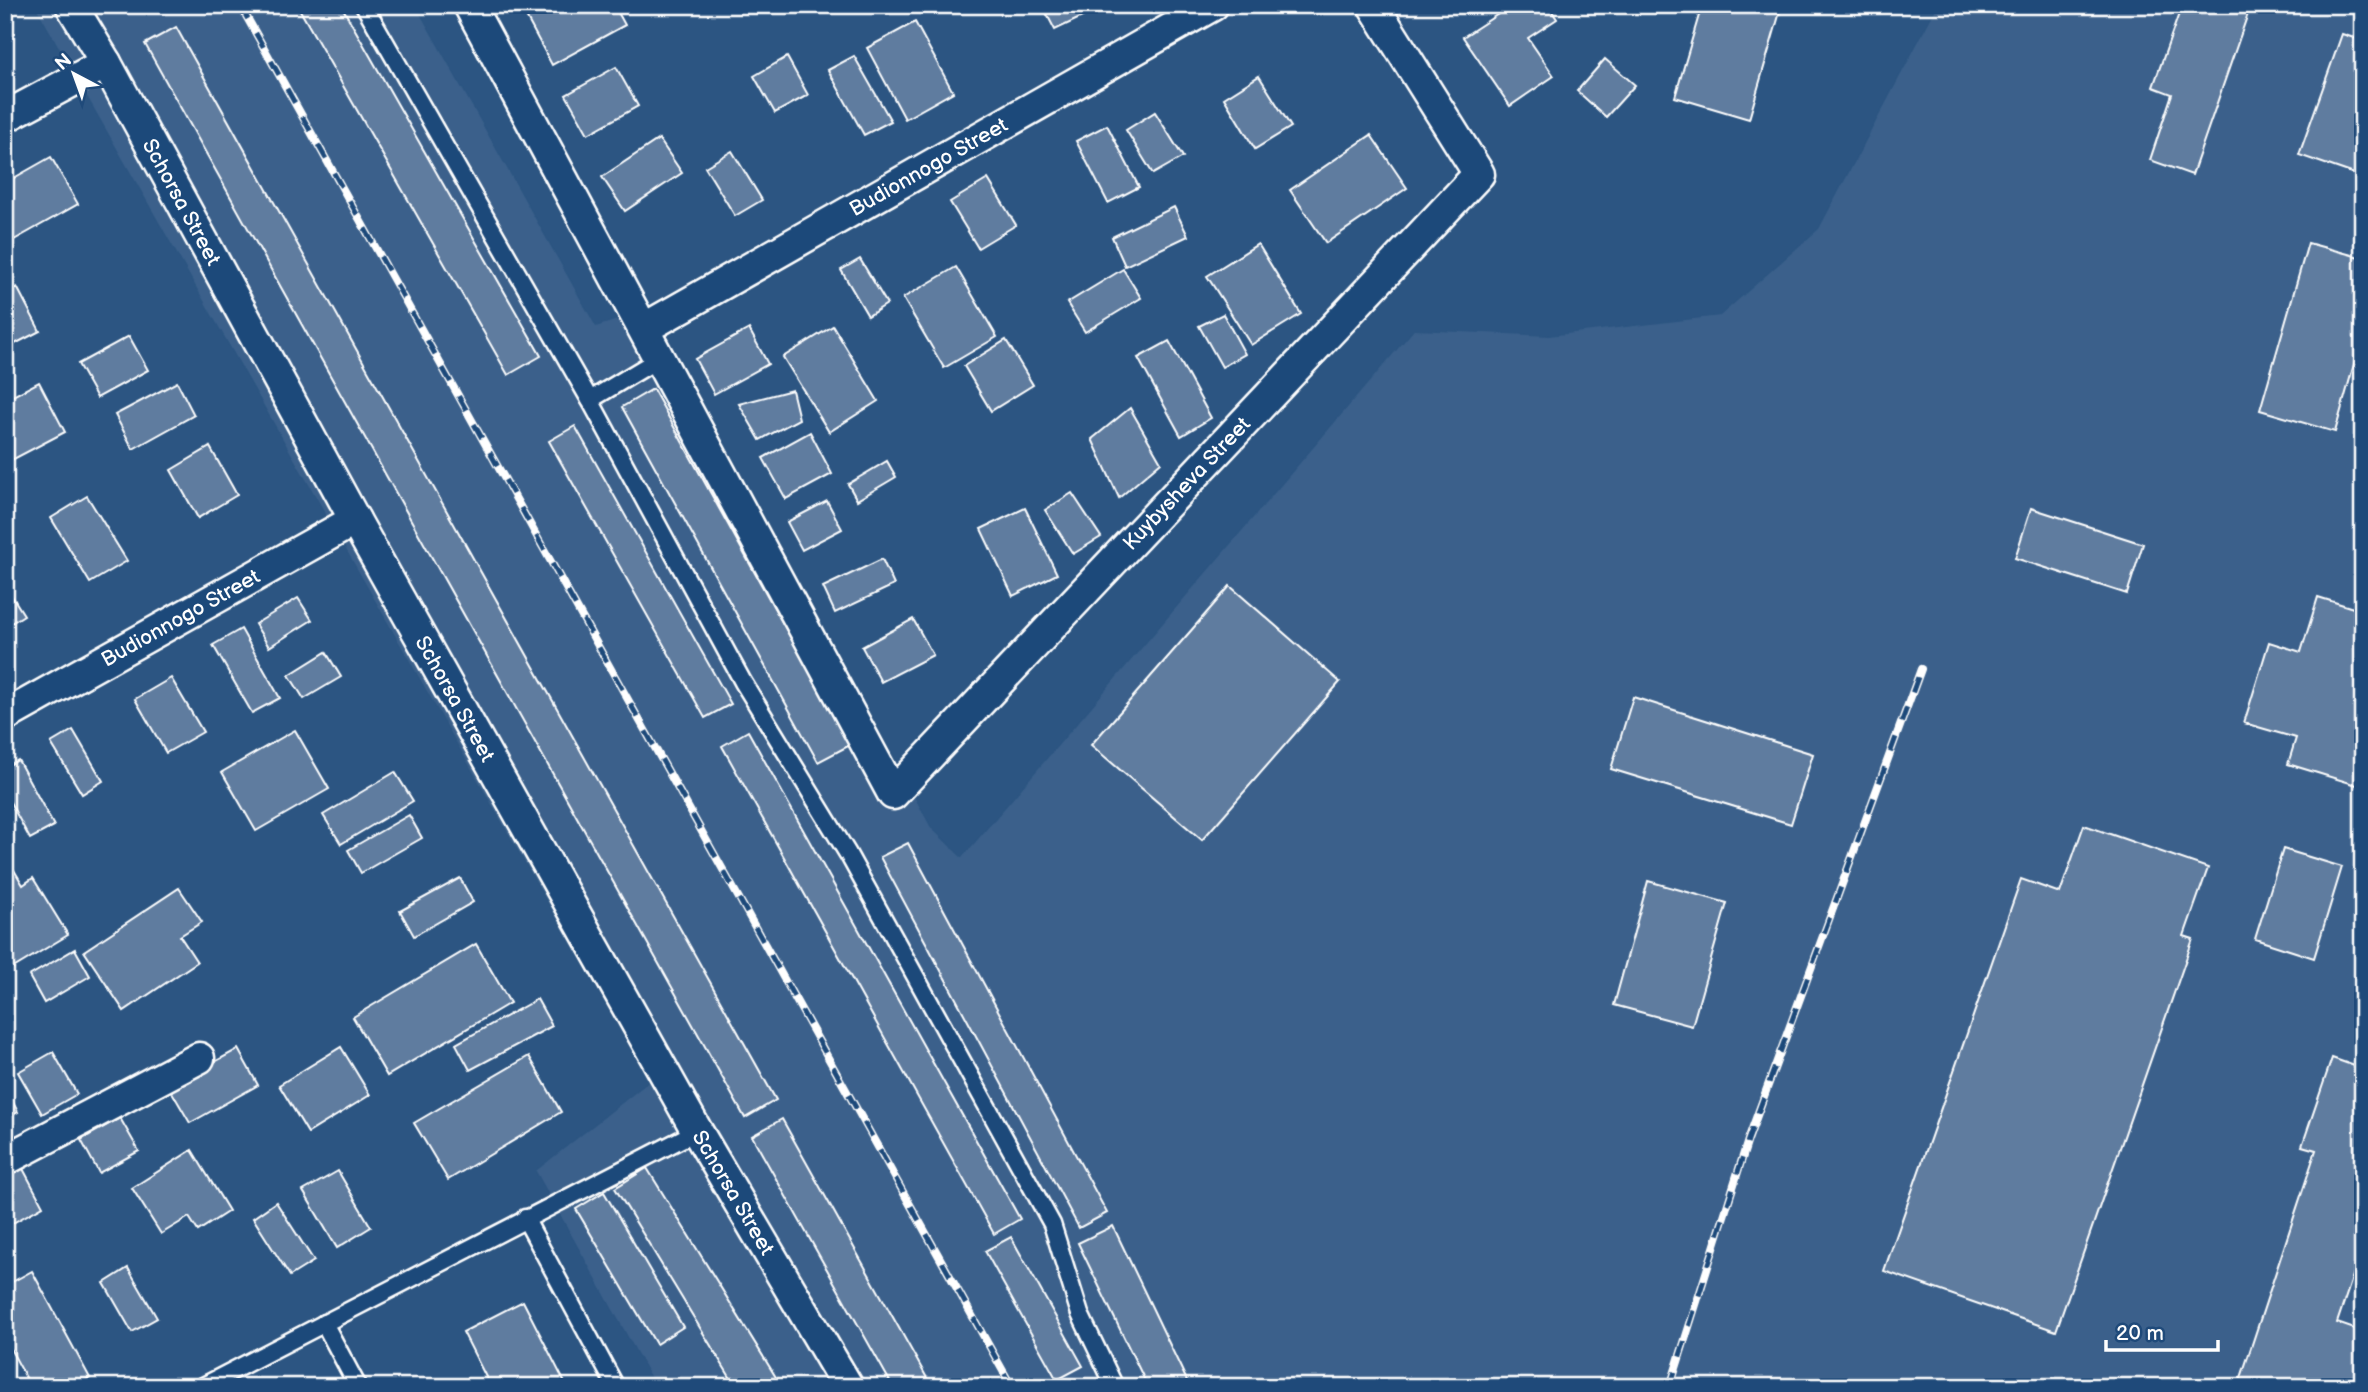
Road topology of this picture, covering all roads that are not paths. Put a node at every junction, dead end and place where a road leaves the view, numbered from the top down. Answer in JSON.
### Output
{"nodes":[{"id":1,"x":71,"y":5,"type":"edge"},
{"id":2,"x":364,"y":5,"type":"edge"},
{"id":3,"x":469,"y":5,"type":"edge"},
{"id":4,"x":1213,"y":5,"type":"edge"},
{"id":5,"x":1373,"y":5,"type":"edge"},
{"id":6,"x":106,"y":63,"type":"junction"},
{"id":7,"x":5,"y":117,"type":"edge"},
{"id":8,"x":645,"y":328,"type":"junction"},
{"id":9,"x":660,"y":358,"type":"junction"},
{"id":10,"x":590,"y":400,"type":"junction"},
{"id":11,"x":355,"y":520,"type":"junction"},
{"id":12,"x":5,"y":716,"type":"edge"},
{"id":13,"x":199,"y":1058,"type":"dead end"},
{"id":14,"x":696,"y":1131,"type":"junction"},
{"id":15,"x":5,"y":1160,"type":"edge"},
{"id":16,"x":525,"y":1218,"type":"junction"},
{"id":17,"x":324,"y":1323,"type":"junction"},
{"id":18,"x":201,"y":1387,"type":"edge"},
{"id":19,"x":358,"y":1387,"type":"edge"},
{"id":20,"x":616,"y":1387,"type":"edge"},
{"id":21,"x":848,"y":1387,"type":"edge"},
{"id":22,"x":1115,"y":1387,"type":"edge"}],
"edges":[{"from":1,"to":6,"type":"street","name":"Schorsa Street"},
{"from":2,"to":10,"type":"lane"},
{"from":3,"to":8,"type":"street"},
{"from":4,"to":8,"type":"street","name":"Budionnogo Street"},
{"from":5,"to":9,"type":"street","name":"Kuybysheva Street"},
{"from":6,"to":7,"type":"street"},
{"from":6,"to":11,"type":"street","name":"Schorsa Street"},
{"from":8,"to":9,"type":"street"},
{"from":9,"to":10,"type":"lane"},
{"from":10,"to":22,"type":"lane"},
{"from":11,"to":12,"type":"street","name":"Budionnogo Street"},
{"from":11,"to":14,"type":"street","name":"Schorsa Street"},
{"from":13,"to":15,"type":"street"},
{"from":14,"to":16,"type":"lane"},
{"from":14,"to":21,"type":"street","name":"Schorsa Street"},
{"from":16,"to":17,"type":"lane"},
{"from":16,"to":20,"type":"lane"},
{"from":17,"to":18,"type":"lane"},
{"from":17,"to":19,"type":"lane"}]}
